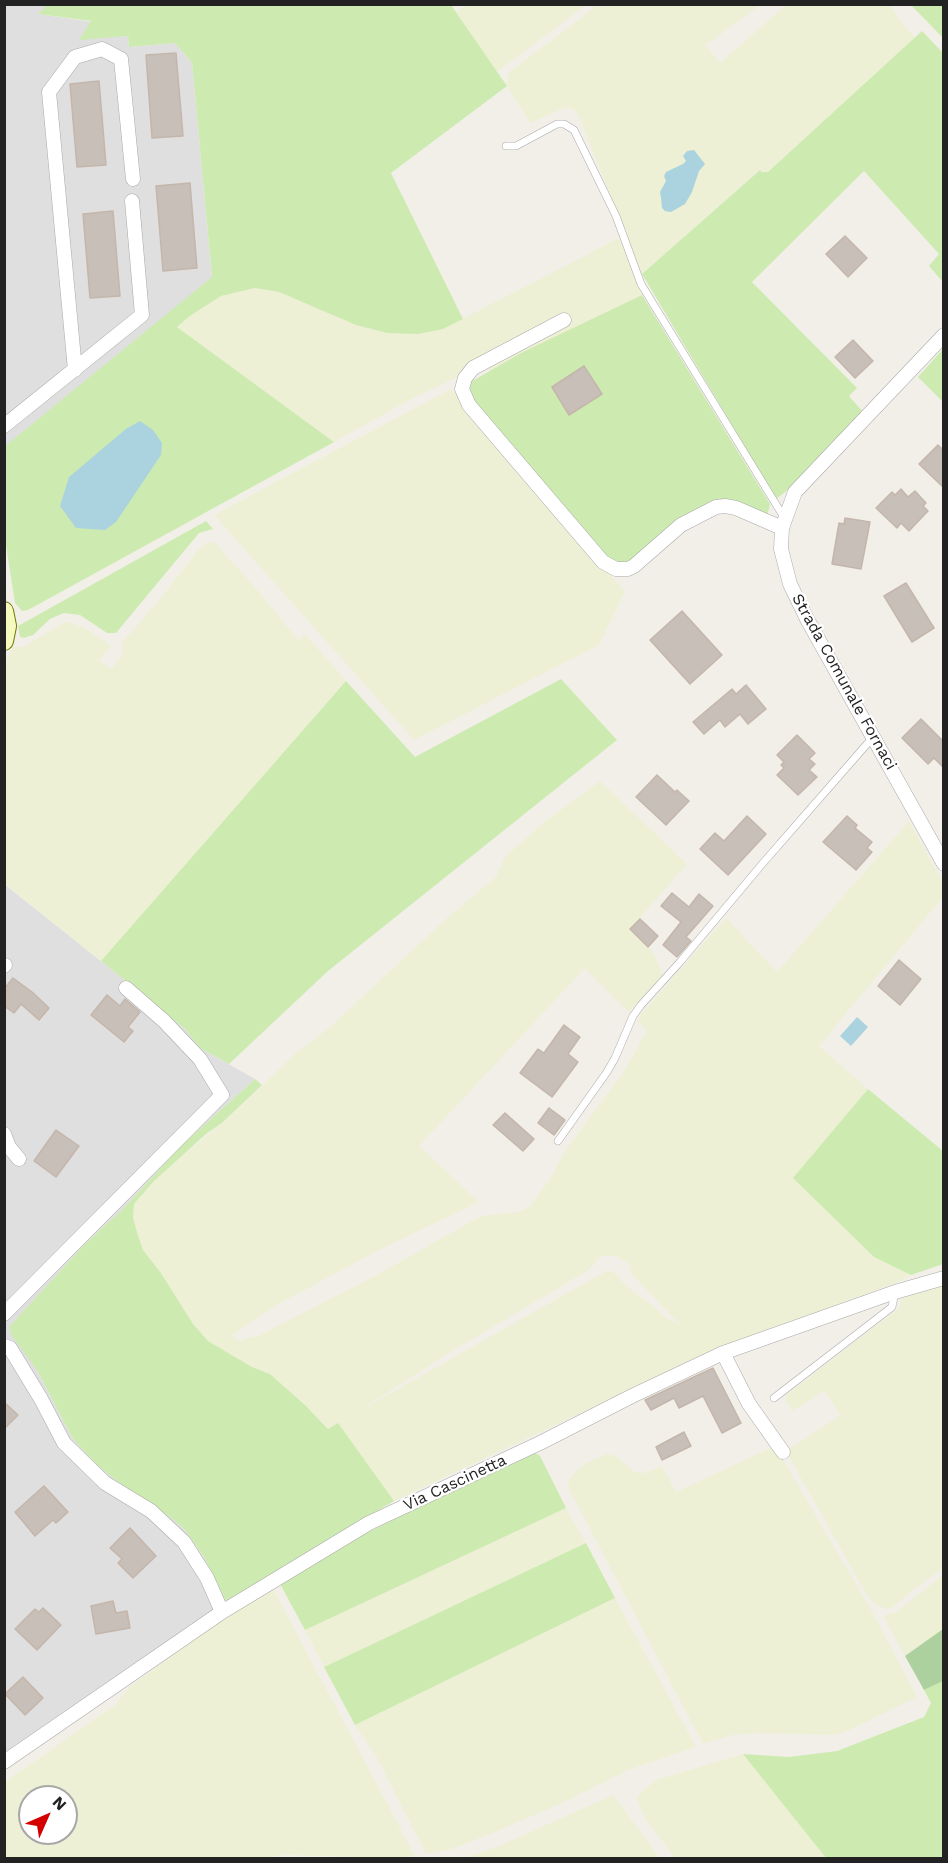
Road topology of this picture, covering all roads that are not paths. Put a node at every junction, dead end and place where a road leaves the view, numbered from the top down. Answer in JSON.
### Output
{"nodes":[{"id":1,"x":506,"y":146,"type":"dead end"},
{"id":2,"x":133,"y":179,"type":"dead end"},
{"id":3,"x":132,"y":201,"type":"dead end"},
{"id":4,"x":564,"y":320,"type":"dead end"},
{"id":5,"x":944,"y":335,"type":"edge"},
{"id":6,"x":75,"y":370,"type":"junction"},
{"id":7,"x":4,"y":426,"type":"edge"},
{"id":8,"x":783,"y":523,"type":"junction"},
{"id":9,"x":4,"y":611,"type":"edge"},
{"id":10,"x":4,"y":641,"type":"edge"},
{"id":11,"x":874,"y":736,"type":"junction"},
{"id":12,"x":944,"y":864,"type":"edge"},
{"id":13,"x":126,"y":988,"type":"dead end"},
{"id":14,"x":4,"y":1134,"type":"edge"},
{"id":15,"x":558,"y":1142,"type":"dead end"},
{"id":16,"x":19,"y":1159,"type":"dead end"},
{"id":17,"x":944,"y":1278,"type":"edge"},
{"id":18,"x":895,"y":1292,"type":"junction"},
{"id":19,"x":4,"y":1314,"type":"edge"},
{"id":20,"x":4,"y":1346,"type":"edge"},
{"id":21,"x":723,"y":1353,"type":"junction"},
{"id":22,"x":774,"y":1398,"type":"dead end"},
{"id":23,"x":783,"y":1452,"type":"dead end"},
{"id":24,"x":222,"y":1612,"type":"junction"},
{"id":25,"x":4,"y":1762,"type":"edge"}],
"edges":[{"from":1,"to":8,"type":"lane"},
{"from":2,"to":6,"type":"street"},
{"from":3,"to":6,"type":"street"},
{"from":4,"to":8,"type":"street"},
{"from":5,"to":8,"type":"street","name":"Strada Comunale Fornaci"},
{"from":6,"to":7,"type":"street"},
{"from":8,"to":11,"type":"street","name":"Strada Comunale Fornaci"},
{"from":9,"to":10,"type":"street"},
{"from":11,"to":12,"type":"street","name":"Strada Comunale Fornaci"},
{"from":11,"to":15,"type":"lane"},
{"from":13,"to":19,"type":"street"},
{"from":14,"to":16,"type":"street"},
{"from":17,"to":18,"type":"street","name":"Via Cascinetta"},
{"from":18,"to":21,"type":"street","name":"Via Cascinetta"},
{"from":18,"to":22,"type":"lane"},
{"from":20,"to":24,"type":"street"},
{"from":21,"to":23,"type":"street"},
{"from":21,"to":24,"type":"street","name":"Via Cascinetta"},
{"from":24,"to":25,"type":"street","name":"Via Cascinetta"}]}
